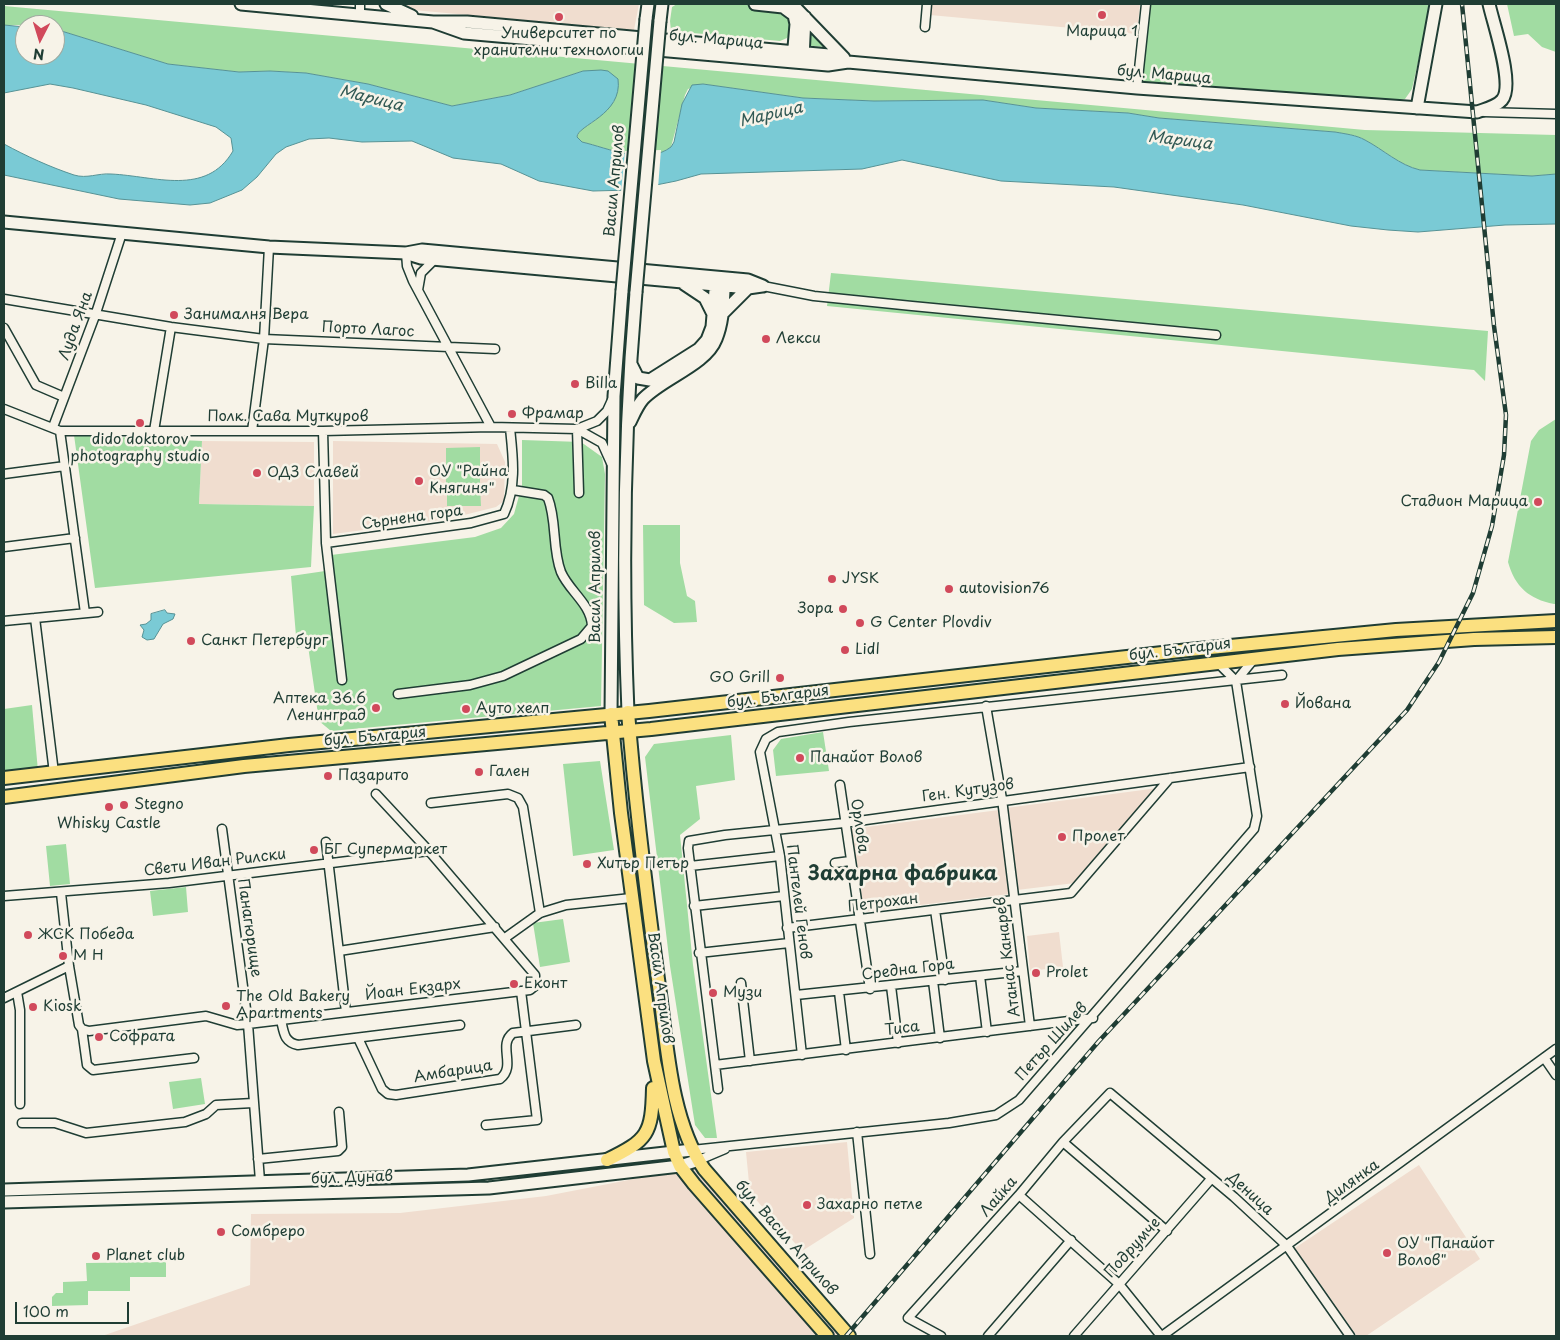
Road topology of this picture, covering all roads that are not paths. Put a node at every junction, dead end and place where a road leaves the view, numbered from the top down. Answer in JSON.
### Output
{"nodes":[{"id":1,"x":241,"y":4,"type":"edge"},
{"id":2,"x":339,"y":4,"type":"edge"},
{"id":3,"x":386,"y":4,"type":"edge"},
{"id":4,"x":648,"y":4,"type":"edge"},
{"id":5,"x":662,"y":4,"type":"edge"},
{"id":6,"x":668,"y":4,"type":"edge"},
{"id":7,"x":756,"y":4,"type":"edge"},
{"id":8,"x":792,"y":4,"type":"edge"},
{"id":9,"x":927,"y":4,"type":"edge"},
{"id":10,"x":1146,"y":4,"type":"edge"},
{"id":11,"x":1436,"y":4,"type":"edge"},
{"id":12,"x":1489,"y":4,"type":"edge"},
{"id":13,"x":360,"y":9,"type":"edge"},
{"id":14,"x":324,"y":11,"type":"junction"},
{"id":15,"x":804,"y":17,"type":"junction"},
{"id":16,"x":661,"y":19,"type":"junction"},
{"id":17,"x":428,"y":22,"type":"junction"},
{"id":18,"x":925,"y":27,"type":"dead end"},
{"id":19,"x":795,"y":36,"type":"junction"},
{"id":20,"x":644,"y":49,"type":"junction"},
{"id":21,"x":775,"y":50,"type":"junction"},
{"id":22,"x":798,"y":57,"type":"junction"},
{"id":23,"x":848,"y":62,"type":"junction"},
{"id":24,"x":1137,"y":88,"type":"junction"},
{"id":25,"x":1417,"y":108,"type":"junction"},
{"id":26,"x":1477,"y":112,"type":"junction"},
{"id":27,"x":1556,"y":114,"type":"edge"},
{"id":28,"x":4,"y":222,"type":"edge"},
{"id":29,"x":122,"y":233,"type":"junction"},
{"id":30,"x":269,"y":247,"type":"junction"},
{"id":31,"x":406,"y":253,"type":"junction"},
{"id":32,"x":436,"y":259,"type":"junction"},
{"id":33,"x":678,"y":281,"type":"junction"},
{"id":34,"x":720,"y":281,"type":"junction"},
{"id":35,"x":762,"y":286,"type":"junction"},
{"id":36,"x":748,"y":288,"type":"junction"},
{"id":37,"x":418,"y":292,"type":"junction"},
{"id":38,"x":4,"y":299,"type":"edge"},
{"id":39,"x":96,"y":313,"type":"junction"},
{"id":40,"x":717,"y":314,"type":"junction"},
{"id":41,"x":170,"y":327,"type":"junction"},
{"id":42,"x":4,"y":328,"type":"edge"},
{"id":43,"x":1216,"y":335,"type":"dead end"},
{"id":44,"x":264,"y":338,"type":"junction"},
{"id":45,"x":447,"y":348,"type":"junction"},
{"id":46,"x":495,"y":349,"type":"dead end"},
{"id":47,"x":631,"y":362,"type":"junction"},
{"id":48,"x":614,"y":396,"type":"junction"},
{"id":49,"x":64,"y":397,"type":"junction"},
{"id":50,"x":4,"y":409,"type":"edge"},
{"id":51,"x":492,"y":427,"type":"junction"},
{"id":52,"x":510,"y":428,"type":"junction"},
{"id":53,"x":627,"y":428,"type":"junction"},
{"id":54,"x":56,"y":429,"type":"junction"},
{"id":55,"x":577,"y":429,"type":"junction"},
{"id":56,"x":154,"y":431,"type":"junction"},
{"id":57,"x":252,"y":431,"type":"junction"},
{"id":58,"x":323,"y":431,"type":"junction"},
{"id":59,"x":65,"y":466,"type":"junction"},
{"id":60,"x":612,"y":468,"type":"junction"},
{"id":61,"x":4,"y":474,"type":"edge"},
{"id":62,"x":513,"y":490,"type":"junction"},
{"id":63,"x":579,"y":493,"type":"dead end"},
{"id":64,"x":75,"y":538,"type":"junction"},
{"id":65,"x":326,"y":543,"type":"junction"},
{"id":66,"x":4,"y":547,"type":"edge"},
{"id":67,"x":98,"y":612,"type":"dead end"},
{"id":68,"x":84,"y":613,"type":"junction"},
{"id":69,"x":35,"y":618,"type":"junction"},
{"id":70,"x":4,"y":621,"type":"edge"},
{"id":71,"x":1556,"y":621,"type":"edge"},
{"id":72,"x":1556,"y":637,"type":"edge"},
{"id":73,"x":1256,"y":658,"type":"junction"},
{"id":74,"x":1216,"y":662,"type":"junction"},
{"id":75,"x":999,"y":671,"type":"junction"},
{"id":76,"x":1282,"y":675,"type":"dead end"},
{"id":77,"x":342,"y":680,"type":"dead end"},
{"id":78,"x":1236,"y":681,"type":"junction"},
{"id":79,"x":1001,"y":688,"type":"junction"},
{"id":80,"x":398,"y":694,"type":"dead end"},
{"id":81,"x":986,"y":706,"type":"junction"},
{"id":82,"x":628,"y":712,"type":"junction"},
{"id":83,"x":611,"y":714,"type":"junction"},
{"id":84,"x":629,"y":732,"type":"junction"},
{"id":85,"x":613,"y":733,"type":"junction"},
{"id":86,"x":1250,"y":767,"type":"junction"},
{"id":87,"x":54,"y":773,"type":"junction"},
{"id":88,"x":4,"y":778,"type":"edge"},
{"id":89,"x":1170,"y":778,"type":"junction"},
{"id":90,"x":840,"y":785,"type":"dead end"},
{"id":91,"x":376,"y":794,"type":"dead end"},
{"id":92,"x":4,"y":797,"type":"edge"},
{"id":93,"x":1002,"y":800,"type":"junction"},
{"id":94,"x":431,"y":803,"type":"dead end"},
{"id":95,"x":844,"y":823,"type":"junction"},
{"id":96,"x":222,"y":829,"type":"dead end"},
{"id":97,"x":774,"y":830,"type":"junction"},
{"id":98,"x":326,"y":842,"type":"dead end"},
{"id":99,"x":429,"y":851,"type":"junction"},
{"id":100,"x":780,"y":856,"type":"junction"},
{"id":101,"x":850,"y":861,"type":"junction"},
{"id":102,"x":328,"y":862,"type":"junction"},
{"id":103,"x":835,"y":863,"type":"dead end"},
{"id":104,"x":690,"y":866,"type":"junction"},
{"id":105,"x":228,"y":875,"type":"junction"},
{"id":106,"x":61,"y":893,"type":"junction"},
{"id":107,"x":4,"y":896,"type":"edge"},
{"id":108,"x":784,"y":896,"type":"junction"},
{"id":109,"x":631,"y":898,"type":"junction"},
{"id":110,"x":1015,"y":900,"type":"junction"},
{"id":111,"x":694,"y":906,"type":"junction"},
{"id":112,"x":934,"y":910,"type":"junction"},
{"id":113,"x":540,"y":914,"type":"junction"},
{"id":114,"x":860,"y":920,"type":"junction"},
{"id":115,"x":495,"y":927,"type":"junction"},
{"id":116,"x":787,"y":928,"type":"junction"},
{"id":117,"x":505,"y":938,"type":"junction"},
{"id":118,"x":789,"y":943,"type":"junction"},
{"id":119,"x":339,"y":950,"type":"junction"},
{"id":120,"x":699,"y":953,"type":"junction"},
{"id":121,"x":69,"y":966,"type":"junction"},
{"id":122,"x":1023,"y":971,"type":"junction"},
{"id":123,"x":980,"y":976,"type":"junction"},
{"id":124,"x":945,"y":980,"type":"junction"},
{"id":125,"x":932,"y":982,"type":"junction"},
{"id":126,"x":741,"y":983,"type":"dead end"},
{"id":127,"x":891,"y":986,"type":"junction"},
{"id":128,"x":870,"y":989,"type":"junction"},
{"id":129,"x":521,"y":991,"type":"junction"},
{"id":130,"x":17,"y":992,"type":"junction"},
{"id":131,"x":839,"y":992,"type":"junction"},
{"id":132,"x":796,"y":995,"type":"junction"},
{"id":133,"x":4,"y":998,"type":"edge"},
{"id":134,"x":346,"y":1012,"type":"junction"},
{"id":135,"x":1092,"y":1018,"type":"junction"},
{"id":136,"x":281,"y":1020,"type":"junction"},
{"id":137,"x":248,"y":1024,"type":"junction"},
{"id":138,"x":576,"y":1025,"type":"dead end"},
{"id":139,"x":460,"y":1026,"type":"dead end"},
{"id":140,"x":1030,"y":1026,"type":"junction"},
{"id":141,"x":82,"y":1030,"type":"junction"},
{"id":142,"x":527,"y":1030,"type":"junction"},
{"id":143,"x":987,"y":1032,"type":"junction"},
{"id":144,"x":358,"y":1038,"type":"junction"},
{"id":145,"x":940,"y":1038,"type":"junction"},
{"id":146,"x":898,"y":1043,"type":"junction"},
{"id":147,"x":1556,"y":1049,"type":"edge"},
{"id":148,"x":846,"y":1050,"type":"junction"},
{"id":149,"x":802,"y":1056,"type":"junction"},
{"id":150,"x":194,"y":1058,"type":"dead end"},
{"id":151,"x":1545,"y":1059,"type":"junction"},
{"id":152,"x":654,"y":1061,"type":"junction"},
{"id":153,"x":750,"y":1061,"type":"junction"},
{"id":154,"x":715,"y":1065,"type":"junction"},
{"id":155,"x":1556,"y":1075,"type":"edge"},
{"id":156,"x":718,"y":1089,"type":"dead end"},
{"id":157,"x":1110,"y":1093,"type":"joint"},
{"id":158,"x":253,"y":1103,"type":"junction"},
{"id":159,"x":20,"y":1104,"type":"dead end"},
{"id":160,"x":339,"y":1112,"type":"dead end"},
{"id":161,"x":22,"y":1123,"type":"dead end"},
{"id":162,"x":486,"y":1125,"type":"dead end"},
{"id":163,"x":857,"y":1132,"type":"junction"},
{"id":164,"x":1064,"y":1142,"type":"junction"},
{"id":165,"x":734,"y":1145,"type":"junction"},
{"id":166,"x":674,"y":1152,"type":"junction"},
{"id":167,"x":695,"y":1155,"type":"junction"},
{"id":168,"x":258,"y":1159,"type":"junction"},
{"id":169,"x":608,"y":1160,"type":"junction"},
{"id":170,"x":680,"y":1166,"type":"junction"},
{"id":171,"x":1211,"y":1179,"type":"junction"},
{"id":172,"x":260,"y":1181,"type":"junction"},
{"id":173,"x":4,"y":1190,"type":"edge"},
{"id":174,"x":1019,"y":1196,"type":"junction"},
{"id":175,"x":4,"y":1202,"type":"edge"},
{"id":176,"x":1167,"y":1231,"type":"junction"},
{"id":177,"x":1071,"y":1240,"type":"junction"},
{"id":178,"x":1286,"y":1246,"type":"junction"},
{"id":179,"x":870,"y":1254,"type":"dead end"},
{"id":180,"x":1119,"y":1284,"type":"junction"},
{"id":181,"x":827,"y":1336,"type":"edge"},
{"id":182,"x":849,"y":1336,"type":"edge"},
{"id":183,"x":941,"y":1336,"type":"edge"},
{"id":184,"x":988,"y":1336,"type":"edge"},
{"id":185,"x":1074,"y":1336,"type":"edge"},
{"id":186,"x":1161,"y":1336,"type":"edge"},
{"id":187,"x":1350,"y":1336,"type":"edge"}],
"edges":[{"from":1,"to":14,"type":"main road","name":"бул. Марица"},
{"from":2,"to":14,"type":"main road"},
{"from":3,"to":17,"type":"main road"},
{"from":4,"to":20,"type":"main road","name":"Васил Априлов","bridge":true},
{"from":5,"to":16,"type":"main road","name":"Васил Априлов"},
{"from":6,"to":16,"type":"main road"},
{"from":7,"to":19,"type":"main road"},
{"from":8,"to":15,"type":"main road"},
{"from":9,"to":18,"type":"street"},
{"from":10,"to":24,"type":"street"},
{"from":11,"to":25,"type":"main road"},
{"from":12,"to":26,"type":"main road"},
{"from":13,"to":14,"type":"main road","name":"бул. Марица"},
{"from":13,"to":17,"type":"main road","name":"бул. Марица"},
{"from":15,"to":22,"type":"main road"},
{"from":15,"to":23,"type":"main road"},
{"from":16,"to":47,"type":"main road","name":"Васил Априлов","bridge":true},
{"from":17,"to":20,"type":"main road","name":"бул. Марица"},
{"from":17,"to":21,"type":"main road","name":"бул. Марица"},
{"from":19,"to":21,"type":"main road"},
{"from":19,"to":22,"type":"main road"},
{"from":20,"to":22,"type":"main road","name":"бул. Марица"},
{"from":20,"to":48,"type":"main road","name":"Васил Априлов","bridge":true},
{"from":21,"to":22,"type":"main road","name":"бул. Марица"},
{"from":22,"to":23,"type":"main road","name":"бул. Марица"},
{"from":23,"to":24,"type":"main road","name":"бул. Марица"},
{"from":24,"to":25,"type":"main road","name":"бул. Марица"},
{"from":25,"to":26,"type":"main road","name":"бул. Марица"},
{"from":26,"to":27,"type":"street"},
{"from":28,"to":29,"type":"main road"},
{"from":29,"to":30,"type":"main road"},
{"from":29,"to":39,"type":"street","name":"Луда Яна"},
{"from":30,"to":31,"type":"main road"},
{"from":30,"to":44,"type":"street"},
{"from":31,"to":32,"type":"main road"},
{"from":31,"to":34,"type":"main road"},
{"from":31,"to":37,"type":"street"},
{"from":32,"to":33,"type":"main road"},
{"from":32,"to":37,"type":"street"},
{"from":33,"to":34,"type":"main road"},
{"from":33,"to":40,"type":"main road"},
{"from":34,"to":35,"type":"main road"},
{"from":34,"to":36,"type":"main road"},
{"from":34,"to":40,"type":"main road"},
{"from":35,"to":36,"type":"main road"},
{"from":35,"to":43,"type":"street"},
{"from":36,"to":40,"type":"main road"},
{"from":37,"to":45,"type":"street"},
{"from":38,"to":39,"type":"street","name":"Порто Лагос"},
{"from":39,"to":41,"type":"street","name":"Порто Лагос"},
{"from":39,"to":49,"type":"street","name":"Луда Яна"},
{"from":40,"to":47,"type":"main road"},
{"from":40,"to":53,"type":"main road"},
{"from":41,"to":44,"type":"street","name":"Порто Лагос"},
{"from":41,"to":56,"type":"street"},
{"from":42,"to":49,"type":"street"},
{"from":44,"to":45,"type":"street","name":"Порто Лагос"},
{"from":44,"to":57,"type":"street"},
{"from":45,"to":46,"type":"street","name":"Порто Лагос"},
{"from":45,"to":51,"type":"street"},
{"from":47,"to":53,"type":"main road","name":"Васил Априлов"},
{"from":48,"to":55,"type":"street"},
{"from":48,"to":60,"type":"main road","name":"Васил Априлов"},
{"from":49,"to":54,"type":"street","name":"Луда Яна"},
{"from":50,"to":54,"type":"street","name":"Полк. Сава Муткуров"},
{"from":51,"to":52,"type":"street","name":"Полк. Сава Муткуров"},
{"from":51,"to":58,"type":"street","name":"Полк. Сава Муткуров"},
{"from":52,"to":55,"type":"street","name":"Полк. Сава Муткуров"},
{"from":52,"to":62,"type":"street","name":"Сърнена гора"},
{"from":53,"to":82,"type":"main road","name":"Васил Априлов"},
{"from":54,"to":56,"type":"street","name":"Полк. Сава Муткуров"},
{"from":54,"to":59,"type":"street"},
{"from":55,"to":60,"type":"street"},
{"from":55,"to":63,"type":"street"},
{"from":56,"to":57,"type":"street","name":"Полк. Сава Муткуров"},
{"from":57,"to":58,"type":"street","name":"Полк. Сава Муткуров"},
{"from":58,"to":65,"type":"street"},
{"from":59,"to":61,"type":"street"},
{"from":59,"to":64,"type":"street"},
{"from":60,"to":83,"type":"main road","name":"Васил Априлов"},
{"from":62,"to":65,"type":"street","name":"Сърнена гора"},
{"from":62,"to":80,"type":"street"},
{"from":64,"to":66,"type":"street"},
{"from":64,"to":68,"type":"street"},
{"from":65,"to":77,"type":"street"},
{"from":67,"to":68,"type":"street"},
{"from":68,"to":69,"type":"street"},
{"from":69,"to":70,"type":"street"},
{"from":69,"to":87,"type":"street"},
{"from":71,"to":75,"type":"main road","name":"бул. България"},
{"from":72,"to":73,"type":"main road","name":"бул. България"},
{"from":73,"to":74,"type":"main road","name":"бул. България"},
{"from":73,"to":78,"type":"street"},
{"from":74,"to":78,"type":"street"},
{"from":74,"to":79,"type":"main road","name":"бул. България"},
{"from":75,"to":79,"type":"main road"},
{"from":75,"to":82,"type":"main road","name":"бул. България"},
{"from":76,"to":78,"type":"street"},
{"from":78,"to":81,"type":"street"},
{"from":78,"to":86,"type":"street","name":"Петър Шилев"},
{"from":79,"to":84,"type":"main road","name":"бул. България"},
{"from":81,"to":93,"type":"street","name":"Атанас Канарев"},
{"from":81,"to":97,"type":"street","name":"Пантелей Генов"},
{"from":82,"to":83,"type":"main road","name":"бул. България"},
{"from":82,"to":84,"type":"main road","name":"Васил Априлов"},
{"from":83,"to":85,"type":"main road","name":"Васил Априлов"},
{"from":83,"to":87,"type":"main road","name":"бул. България"},
{"from":84,"to":85,"type":"main road","name":"бул. България"},
{"from":84,"to":167,"type":"main road","name":"Васил Априлов"},
{"from":85,"to":92,"type":"main road","name":"бул. България"},
{"from":85,"to":109,"type":"main road","name":"Васил Априлов"},
{"from":86,"to":89,"type":"street","name":"Ген. Кутузов"},
{"from":86,"to":135,"type":"street","name":"Петър Шилев"},
{"from":87,"to":88,"type":"main road","name":"бул. България"},
{"from":89,"to":93,"type":"street","name":"Ген. Кутузов"},
{"from":89,"to":110,"type":"street","name":"Петрохан"},
{"from":90,"to":95,"type":"street","name":"Орлова"},
{"from":91,"to":99,"type":"street"},
{"from":93,"to":95,"type":"street","name":"Ген. Кутузов"},
{"from":93,"to":110,"type":"street","name":"Атанас Канарев"},
{"from":94,"to":113,"type":"street"},
{"from":95,"to":97,"type":"street","name":"Ген. Кутузов"},
{"from":95,"to":101,"type":"street","name":"Орлова"},
{"from":96,"to":105,"type":"street","name":"Панагюрище"},
{"from":97,"to":100,"type":"street","name":"Пантелей Генов"},
{"from":97,"to":104,"type":"street","name":"Ген. Кутузов"},
{"from":98,"to":102,"type":"street"},
{"from":99,"to":102,"type":"street","name":"Свети Иван Рилски"},
{"from":99,"to":115,"type":"street"},
{"from":100,"to":104,"type":"street"},
{"from":100,"to":108,"type":"street","name":"Пантелей Генов"},
{"from":101,"to":103,"type":"street"},
{"from":101,"to":114,"type":"street","name":"Орлова"},
{"from":102,"to":105,"type":"street","name":"Свети Иван Рилски"},
{"from":102,"to":119,"type":"street"},
{"from":104,"to":111,"type":"street"},
{"from":105,"to":106,"type":"street","name":"Свети Иван Рилски"},
{"from":105,"to":137,"type":"street","name":"Панагюрище"},
{"from":106,"to":107,"type":"street","name":"Свети Иван Рилски"},
{"from":106,"to":121,"type":"street"},
{"from":108,"to":111,"type":"street"},
{"from":108,"to":116,"type":"street","name":"Пантелей Генов"},
{"from":109,"to":113,"type":"street"},
{"from":109,"to":152,"type":"main road","name":"Васил Априлов"},
{"from":110,"to":112,"type":"street","name":"Петрохан"},
{"from":110,"to":122,"type":"street","name":"Атанас Канарев"},
{"from":111,"to":120,"type":"street"},
{"from":112,"to":114,"type":"street","name":"Петрохан"},
{"from":112,"to":124,"type":"street"},
{"from":113,"to":117,"type":"street"},
{"from":114,"to":116,"type":"street","name":"Петрохан"},
{"from":114,"to":128,"type":"street","name":"Орлова"},
{"from":115,"to":117,"type":"street"},
{"from":115,"to":119,"type":"street"},
{"from":116,"to":118,"type":"street","name":"Пантелей Генов"},
{"from":117,"to":129,"type":"street"},
{"from":118,"to":120,"type":"street"},
{"from":118,"to":132,"type":"street","name":"Пантелей Генов"},
{"from":119,"to":134,"type":"street"},
{"from":120,"to":154,"type":"street"},
{"from":121,"to":130,"type":"street"},
{"from":121,"to":141,"type":"street"},
{"from":122,"to":123,"type":"street","name":"Средна Гора"},
{"from":122,"to":140,"type":"street","name":"Атанас Канарев"},
{"from":123,"to":124,"type":"street","name":"Средна Гора"},
{"from":123,"to":143,"type":"street"},
{"from":124,"to":125,"type":"street","name":"Средна Гора"},
{"from":125,"to":127,"type":"street","name":"Средна Гора"},
{"from":125,"to":145,"type":"street"},
{"from":126,"to":153,"type":"street"},
{"from":127,"to":128,"type":"street","name":"Средна Гора"},
{"from":127,"to":146,"type":"street"},
{"from":128,"to":131,"type":"street","name":"Средна Гора"},
{"from":129,"to":134,"type":"street","name":"Йоан Екзарх"},
{"from":129,"to":142,"type":"street"},
{"from":130,"to":133,"type":"street"},
{"from":130,"to":159,"type":"street"},
{"from":131,"to":132,"type":"street","name":"Средна Гора"},
{"from":131,"to":148,"type":"street"},
{"from":132,"to":149,"type":"street","name":"Пантелей Генов"},
{"from":134,"to":136,"type":"street","name":"Йоан Екзарх"},
{"from":135,"to":140,"type":"street","name":"Тиса"},
{"from":135,"to":163,"type":"street","name":"Петър Шилев"},
{"from":136,"to":137,"type":"street","name":"Йоан Екзарх"},
{"from":136,"to":144,"type":"street"},
{"from":137,"to":141,"type":"street","name":"Йоан Екзарх"},
{"from":137,"to":158,"type":"street","name":"Панагюрище"},
{"from":138,"to":142,"type":"street","name":"Амбарица"},
{"from":139,"to":144,"type":"street"},
{"from":140,"to":143,"type":"street","name":"Тиса"},
{"from":141,"to":150,"type":"street"},
{"from":142,"to":144,"type":"street","name":"Амбарица"},
{"from":142,"to":162,"type":"street"},
{"from":143,"to":145,"type":"street","name":"Тиса"},
{"from":145,"to":146,"type":"street","name":"Тиса"},
{"from":146,"to":148,"type":"street","name":"Тиса"},
{"from":147,"to":151,"type":"street","name":"Дилянка"},
{"from":148,"to":149,"type":"street","name":"Тиса"},
{"from":149,"to":153,"type":"street","name":"Тиса"},
{"from":151,"to":155,"type":"street"},
{"from":151,"to":178,"type":"street","name":"Дилянка"},
{"from":152,"to":166,"type":"main road","name":"Васил Априлов"},
{"from":152,"to":169,"type":"main road"},
{"from":153,"to":154,"type":"street","name":"Тиса"},
{"from":154,"to":156,"type":"street"},
{"from":157,"to":164,"type":"street","name":"Лайка"},
{"from":157,"to":171,"type":"street","name":"Деница"},
{"from":158,"to":161,"type":"street"},
{"from":158,"to":168,"type":"street","name":"Панагюрище"},
{"from":160,"to":168,"type":"street"},
{"from":163,"to":165,"type":"street","name":"Петър Шилев"},
{"from":163,"to":179,"type":"street"},
{"from":164,"to":174,"type":"street","name":"Лайка"},
{"from":164,"to":176,"type":"street"},
{"from":165,"to":167,"type":"street","name":"Петър Шилев"},
{"from":165,"to":167,"type":"street","name":"Петър Шилев"},
{"from":166,"to":167,"type":"main road","name":"бул. Дунав"},
{"from":166,"to":169,"type":"main road","name":"бул. Дунав"},
{"from":166,"to":170,"type":"main road","name":"Васил Априлов"},
{"from":167,"to":170,"type":"main road","name":"бул. Дунав"},
{"from":167,"to":182,"type":"main road","name":"бул. Васил Априлов"},
{"from":168,"to":172,"type":"street","name":"Панагюрище"},
{"from":169,"to":172,"type":"main road","name":"бул. Дунав"},
{"from":170,"to":175,"type":"main road","name":"бул. Дунав"},
{"from":170,"to":181,"type":"main road"},
{"from":171,"to":176,"type":"street","name":"Подрумче"},
{"from":171,"to":178,"type":"street","name":"Деница"},
{"from":172,"to":173,"type":"main road","name":"бул. Дунав"},
{"from":174,"to":177,"type":"street"},
{"from":174,"to":183,"type":"street","name":"Лайка"},
{"from":176,"to":180,"type":"street","name":"Подрумче"},
{"from":177,"to":180,"type":"street"},
{"from":177,"to":184,"type":"street"},
{"from":178,"to":186,"type":"street","name":"Дилянка"},
{"from":178,"to":187,"type":"street","name":"Деница"},
{"from":180,"to":185,"type":"street","name":"Подрумче"},
{"from":180,"to":186,"type":"street"}]}
